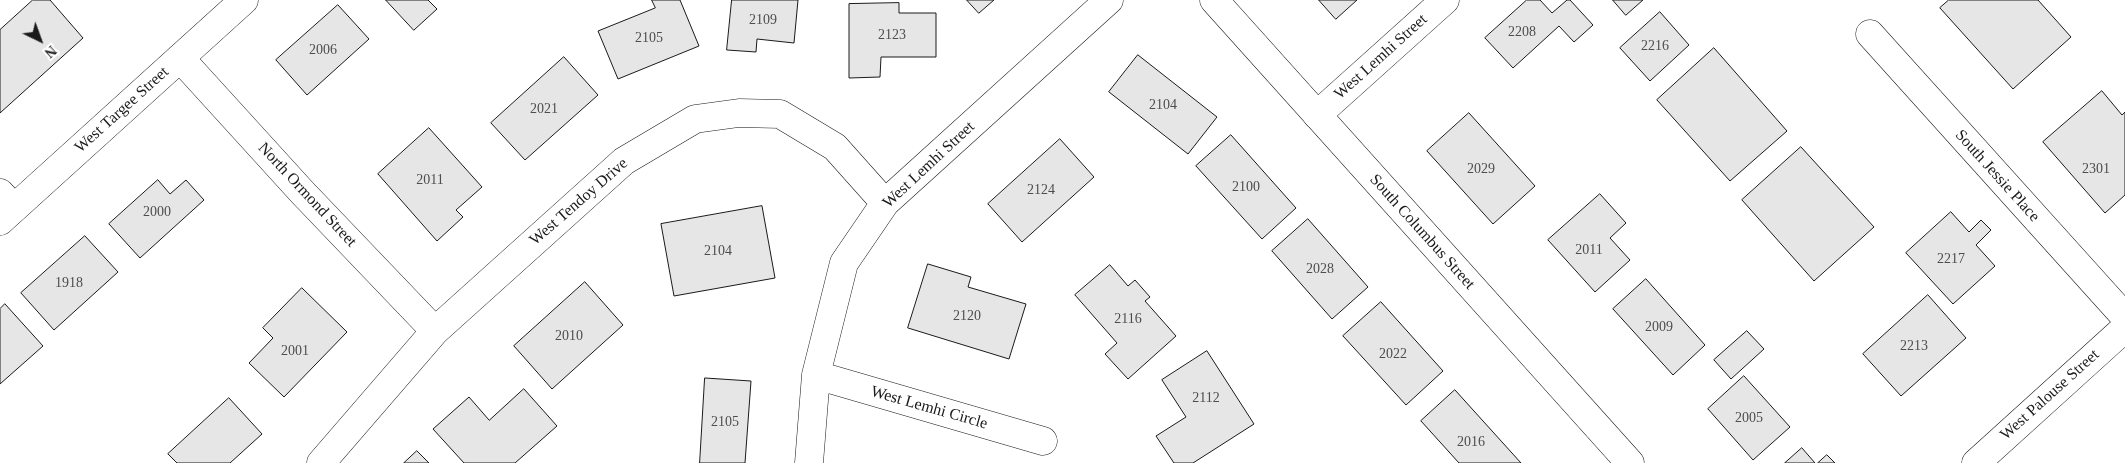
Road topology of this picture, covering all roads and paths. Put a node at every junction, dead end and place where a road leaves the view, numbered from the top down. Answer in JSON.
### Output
{"nodes":[{"id":1,"x":244,"y":0,"type":"edge"},
{"id":2,"x":1109,"y":0,"type":"edge"},
{"id":3,"x":1214,"y":0,"type":"edge"},
{"id":4,"x":1445,"y":0,"type":"edge"},
{"id":5,"x":1870,"y":34,"type":"dead end"},
{"id":6,"x":180,"y":58,"type":"junction"},
{"id":7,"x":1317,"y":114,"type":"junction"},
{"id":8,"x":885,"y":203,"type":"junction"},
{"id":9,"x":5,"y":207,"type":"edge"},
{"id":10,"x":2125,"y":317,"type":"edge"},
{"id":11,"x":2125,"y":328,"type":"edge"},
{"id":12,"x":435,"y":332,"type":"junction"},
{"id":13,"x":816,"y":376,"type":"junction"},
{"id":14,"x":1043,"y":441,"type":"dead end"},
{"id":15,"x":1628,"y":462,"type":"edge"},
{"id":16,"x":321,"y":463,"type":"edge"},
{"id":17,"x":809,"y":463,"type":"edge"},
{"id":18,"x":1976,"y":463,"type":"edge"}],
"edges":[{"from":1,"to":6,"type":"street","name":"West Targee Street"},
{"from":2,"to":8,"type":"street","name":"West Lemhi Street"},
{"from":3,"to":7,"type":"street","name":"South Columbus Street"},
{"from":4,"to":7,"type":"street","name":"West Lemhi Street"},
{"from":5,"to":10,"type":"street","name":"South Jessie Place"},
{"from":6,"to":9,"type":"street","name":"West Targee Street"},
{"from":6,"to":12,"type":"street","name":"North Ormond Street"},
{"from":7,"to":15,"type":"street","name":"South Columbus Street"},
{"from":8,"to":12,"type":"street","name":"West Tendoy Drive"},
{"from":8,"to":13,"type":"street","name":"West Lemhi Street"},
{"from":11,"to":18,"type":"street","name":"West Palouse Street"},
{"from":12,"to":16,"type":"street","name":"West Tendoy Drive"},
{"from":13,"to":14,"type":"street","name":"West Lemhi Circle"},
{"from":13,"to":17,"type":"street","name":"West Lemhi Street"}]}
